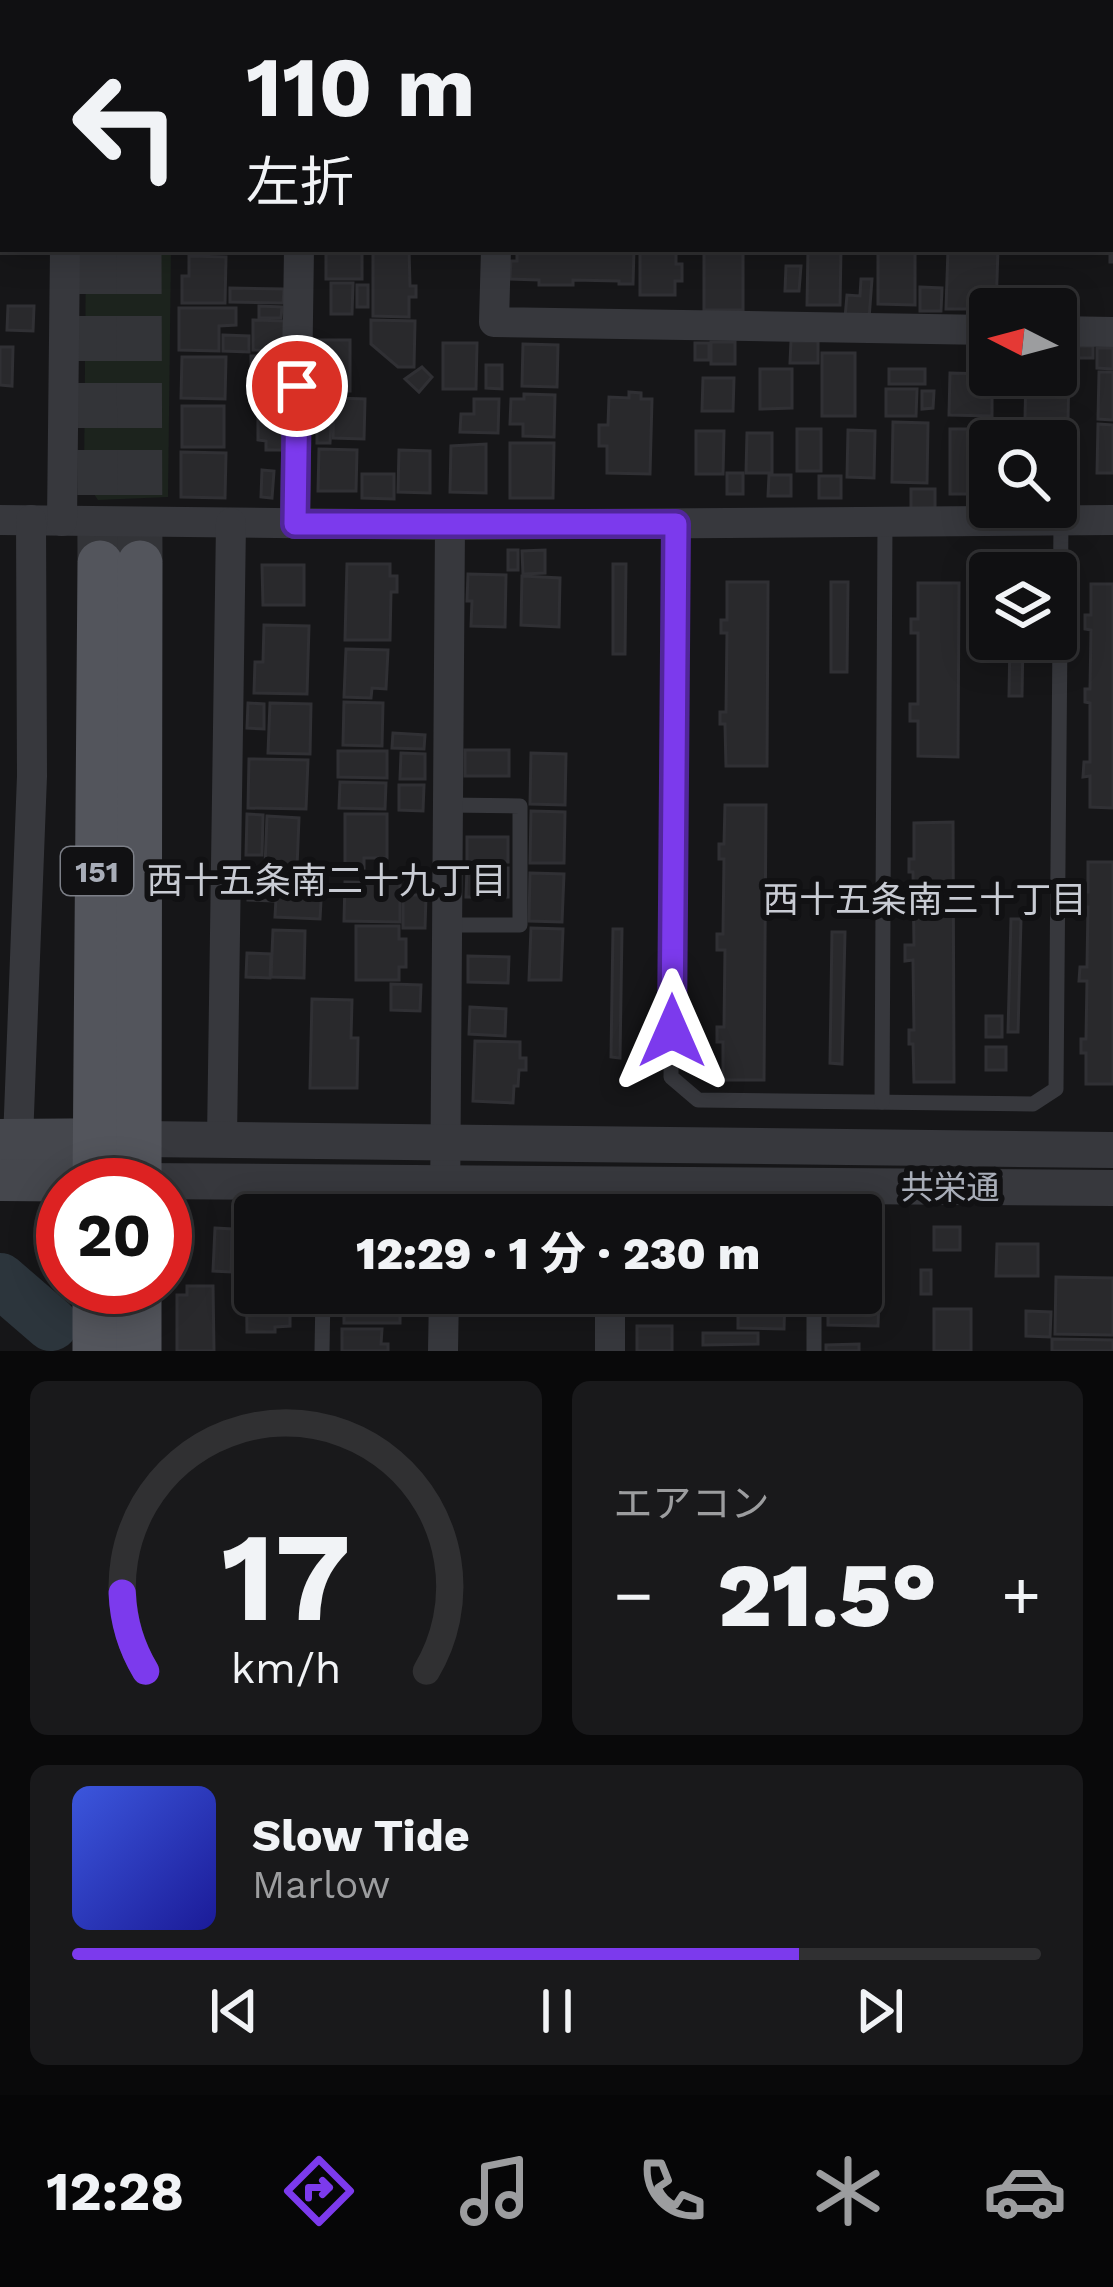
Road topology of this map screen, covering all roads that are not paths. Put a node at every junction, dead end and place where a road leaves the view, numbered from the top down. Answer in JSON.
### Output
{"nodes":[{"id":1,"x":65,"y":252,"type":"edge"},
{"id":2,"x":299,"y":252,"type":"edge"},
{"id":3,"x":496,"y":252,"type":"edge"},
{"id":4,"x":969,"y":330,"type":"edge"},
{"id":5,"x":1077,"y":331,"type":"edge"},
{"id":6,"x":1113,"y":332,"type":"edge"},
{"id":7,"x":0,"y":520,"type":"edge"},
{"id":8,"x":1113,"y":520,"type":"edge"},
{"id":9,"x":47,"y":521,"type":"junction"},
{"id":10,"x":1077,"y":521,"type":"edge"},
{"id":11,"x":885,"y":522,"type":"junction"},
{"id":12,"x":969,"y":522,"type":"edge"},
{"id":13,"x":231,"y":523,"type":"junction"},
{"id":14,"x":295,"y":524,"type":"junction"},
{"id":15,"x":676,"y":524,"type":"junction"},
{"id":16,"x":449,"y":525,"type":"junction"},
{"id":17,"x":1060,"y":528,"type":"edge"},
{"id":18,"x":120,"y":563,"type":"tunnel mouth"},
{"id":19,"x":447,"y":806,"type":"junction"},
{"id":20,"x":447,"y":925,"type":"junction"},
{"id":21,"x":882,"y":1102,"type":"junction"},
{"id":22,"x":222,"y":1139,"type":"junction"},
{"id":23,"x":9,"y":1140,"type":"edge"},
{"id":24,"x":445,"y":1143,"type":"junction"},
{"id":25,"x":1113,"y":1150,"type":"edge"},
{"id":26,"x":78,"y":1158,"type":"edge"},
{"id":27,"x":117,"y":1158,"type":"edge"},
{"id":28,"x":153,"y":1158,"type":"edge"},
{"id":29,"x":36,"y":1176,"type":"edge"},
{"id":30,"x":192,"y":1179,"type":"edge"},
{"id":31,"x":0,"y":1180,"type":"edge"},
{"id":32,"x":1113,"y":1188,"type":"edge"},
{"id":33,"x":291,"y":1194,"type":"edge"},
{"id":34,"x":445,"y":1194,"type":"edge"},
{"id":35,"x":786,"y":1194,"type":"edge"},
{"id":36,"x":95,"y":1314,"type":"edge"},
{"id":37,"x":139,"y":1314,"type":"edge"},
{"id":38,"x":323,"y":1314,"type":"edge"},
{"id":39,"x":444,"y":1314,"type":"edge"},
{"id":40,"x":610,"y":1314,"type":"edge"},
{"id":41,"x":814,"y":1314,"type":"edge"},
{"id":42,"x":94,"y":1351,"type":"edge"},
{"id":43,"x":139,"y":1351,"type":"edge"},
{"id":44,"x":322,"y":1351,"type":"edge"},
{"id":45,"x":443,"y":1351,"type":"edge"},
{"id":46,"x":610,"y":1351,"type":"edge"},
{"id":47,"x":814,"y":1351,"type":"edge"}],
"edges":[{"from":1,"to":9,"type":"street"},
{"from":2,"to":14,"type":"street"},
{"from":3,"to":4,"type":"street"},
{"from":5,"to":6,"type":"street"},
{"from":7,"to":9,"type":"street"},
{"from":8,"to":10,"type":"street"},
{"from":9,"to":13,"type":"street"},
{"from":9,"to":23,"type":"street"},
{"from":11,"to":12,"type":"street"},
{"from":11,"to":15,"type":"street"},
{"from":11,"to":21,"type":"lane"},
{"from":13,"to":14,"type":"street"},
{"from":13,"to":22,"type":"street"},
{"from":14,"to":16,"type":"street"},
{"from":15,"to":16,"type":"street"},
{"from":15,"to":21,"type":"lane"},
{"from":16,"to":19,"type":"street"},
{"from":17,"to":21,"type":"lane"},
{"from":18,"to":27,"type":"main road","number":"151"},
{"from":19,"to":20,"type":"street"},
{"from":19,"to":20,"type":"lane"},
{"from":20,"to":24,"type":"street"},
{"from":22,"to":24,"type":"street","name":"共栄通"},
{"from":22,"to":28,"type":"street","name":"共栄通"},
{"from":23,"to":26,"type":"main road"},
{"from":24,"to":25,"type":"street","name":"共栄通"},
{"from":24,"to":34,"type":"street"},
{"from":29,"to":31,"type":"main road"},
{"from":30,"to":33,"type":"street","name":"共栄通"},
{"from":32,"to":35,"type":"street","name":"共栄通"},
{"from":36,"to":42,"type":"main road"},
{"from":37,"to":43,"type":"main road"},
{"from":38,"to":44,"type":"lane"},
{"from":39,"to":45,"type":"street"},
{"from":40,"to":46,"type":"street"},
{"from":41,"to":47,"type":"lane"}]}
